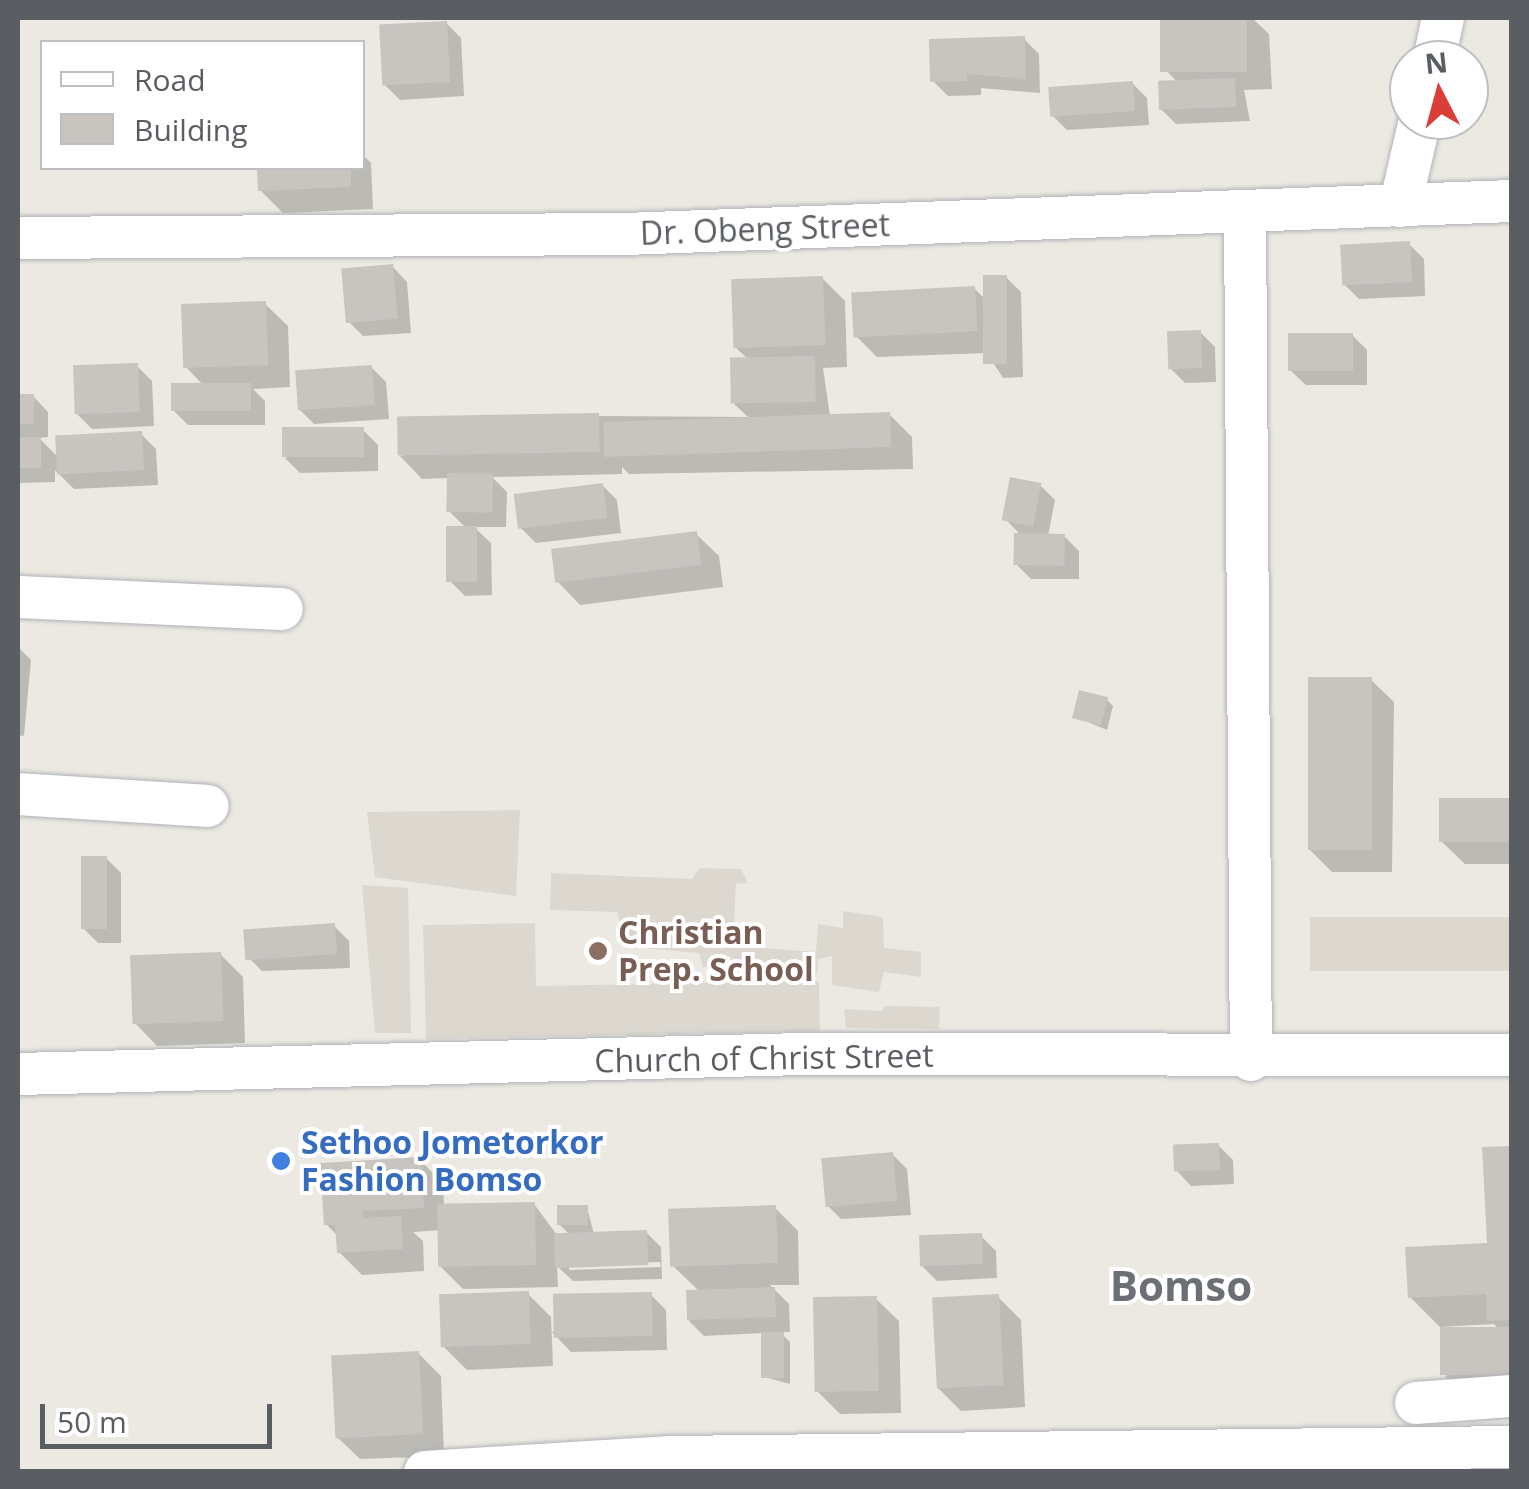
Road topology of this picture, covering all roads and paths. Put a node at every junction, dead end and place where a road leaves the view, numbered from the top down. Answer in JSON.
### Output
{"nodes":[{"id":1,"x":1415,"y":140,"type":"edge"},
{"id":2,"x":1512,"y":201,"type":"edge"},
{"id":3,"x":1400,"y":206,"type":"junction"},
{"id":4,"x":1246,"y":212,"type":"junction"},
{"id":5,"x":18,"y":238,"type":"edge"},
{"id":6,"x":18,"y":597,"type":"edge"},
{"id":7,"x":282,"y":608,"type":"dead end"},
{"id":8,"x":18,"y":794,"type":"edge"},
{"id":9,"x":208,"y":806,"type":"dead end"},
{"id":10,"x":1512,"y":1055,"type":"edge"},
{"id":11,"x":1251,"y":1060,"type":"junction"},
{"id":12,"x":18,"y":1074,"type":"edge"},
{"id":13,"x":1512,"y":1396,"type":"edge"},
{"id":14,"x":1416,"y":1403,"type":"dead end"},
{"id":15,"x":1512,"y":1447,"type":"edge"},
{"id":16,"x":1418,"y":1461,"type":"edge"},
{"id":17,"x":671,"y":1464,"type":"edge"},
{"id":18,"x":425,"y":1472,"type":"edge"}],
"edges":[{"from":1,"to":3,"type":"street"},
{"from":2,"to":3,"type":"street","name":"Dr. Obeng Street"},
{"from":3,"to":4,"type":"street","name":"Dr. Obeng Street"},
{"from":4,"to":5,"type":"street","name":"Dr. Obeng Street"},
{"from":4,"to":11,"type":"street"},
{"from":6,"to":7,"type":"street"},
{"from":8,"to":9,"type":"street"},
{"from":10,"to":11,"type":"street","name":"Church of Christ Street"},
{"from":11,"to":12,"type":"street","name":"Church of Christ Street"},
{"from":13,"to":14,"type":"street"},
{"from":15,"to":16,"type":"street"},
{"from":16,"to":17,"type":"street"},
{"from":17,"to":18,"type":"street"}]}
